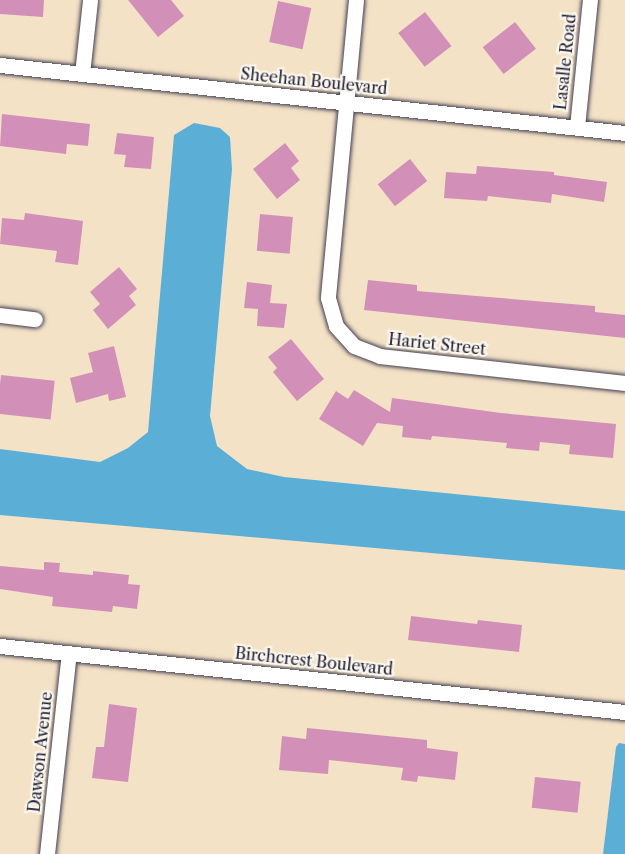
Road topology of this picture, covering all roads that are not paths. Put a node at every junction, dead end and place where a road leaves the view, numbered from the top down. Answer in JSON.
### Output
{"nodes":[{"id":1,"x":90,"y":0,"type":"edge"},
{"id":2,"x":356,"y":0,"type":"edge"},
{"id":3,"x":590,"y":0,"type":"edge"},
{"id":4,"x":0,"y":65,"type":"edge"},
{"id":5,"x":82,"y":74,"type":"junction"},
{"id":6,"x":345,"y":103,"type":"junction"},
{"id":7,"x":577,"y":127,"type":"junction"},
{"id":8,"x":625,"y":132,"type":"edge"},
{"id":9,"x":0,"y":315,"type":"edge"},
{"id":10,"x":35,"y":319,"type":"dead end"},
{"id":11,"x":625,"y":383,"type":"edge"},
{"id":12,"x":0,"y":646,"type":"edge"},
{"id":13,"x":69,"y":653,"type":"junction"},
{"id":14,"x":625,"y":712,"type":"edge"},
{"id":15,"x":46,"y":854,"type":"edge"}],
"edges":[{"from":1,"to":5,"type":"street"},
{"from":2,"to":6,"type":"street","name":"Hariet Street"},
{"from":3,"to":7,"type":"street","name":"Lasalle Road"},
{"from":4,"to":5,"type":"street","name":"Sheehan Boulevard"},
{"from":5,"to":6,"type":"street","name":"Sheehan Boulevard"},
{"from":6,"to":7,"type":"street","name":"Sheehan Boulevard"},
{"from":6,"to":11,"type":"street","name":"Hariet Street"},
{"from":7,"to":8,"type":"street","name":"Sheehan Boulevard"},
{"from":9,"to":10,"type":"street"},
{"from":12,"to":13,"type":"street","name":"Birchcrest Boulevard"},
{"from":13,"to":14,"type":"street","name":"Birchcrest Boulevard"},
{"from":13,"to":15,"type":"street","name":"Dawson Avenue"}]}
